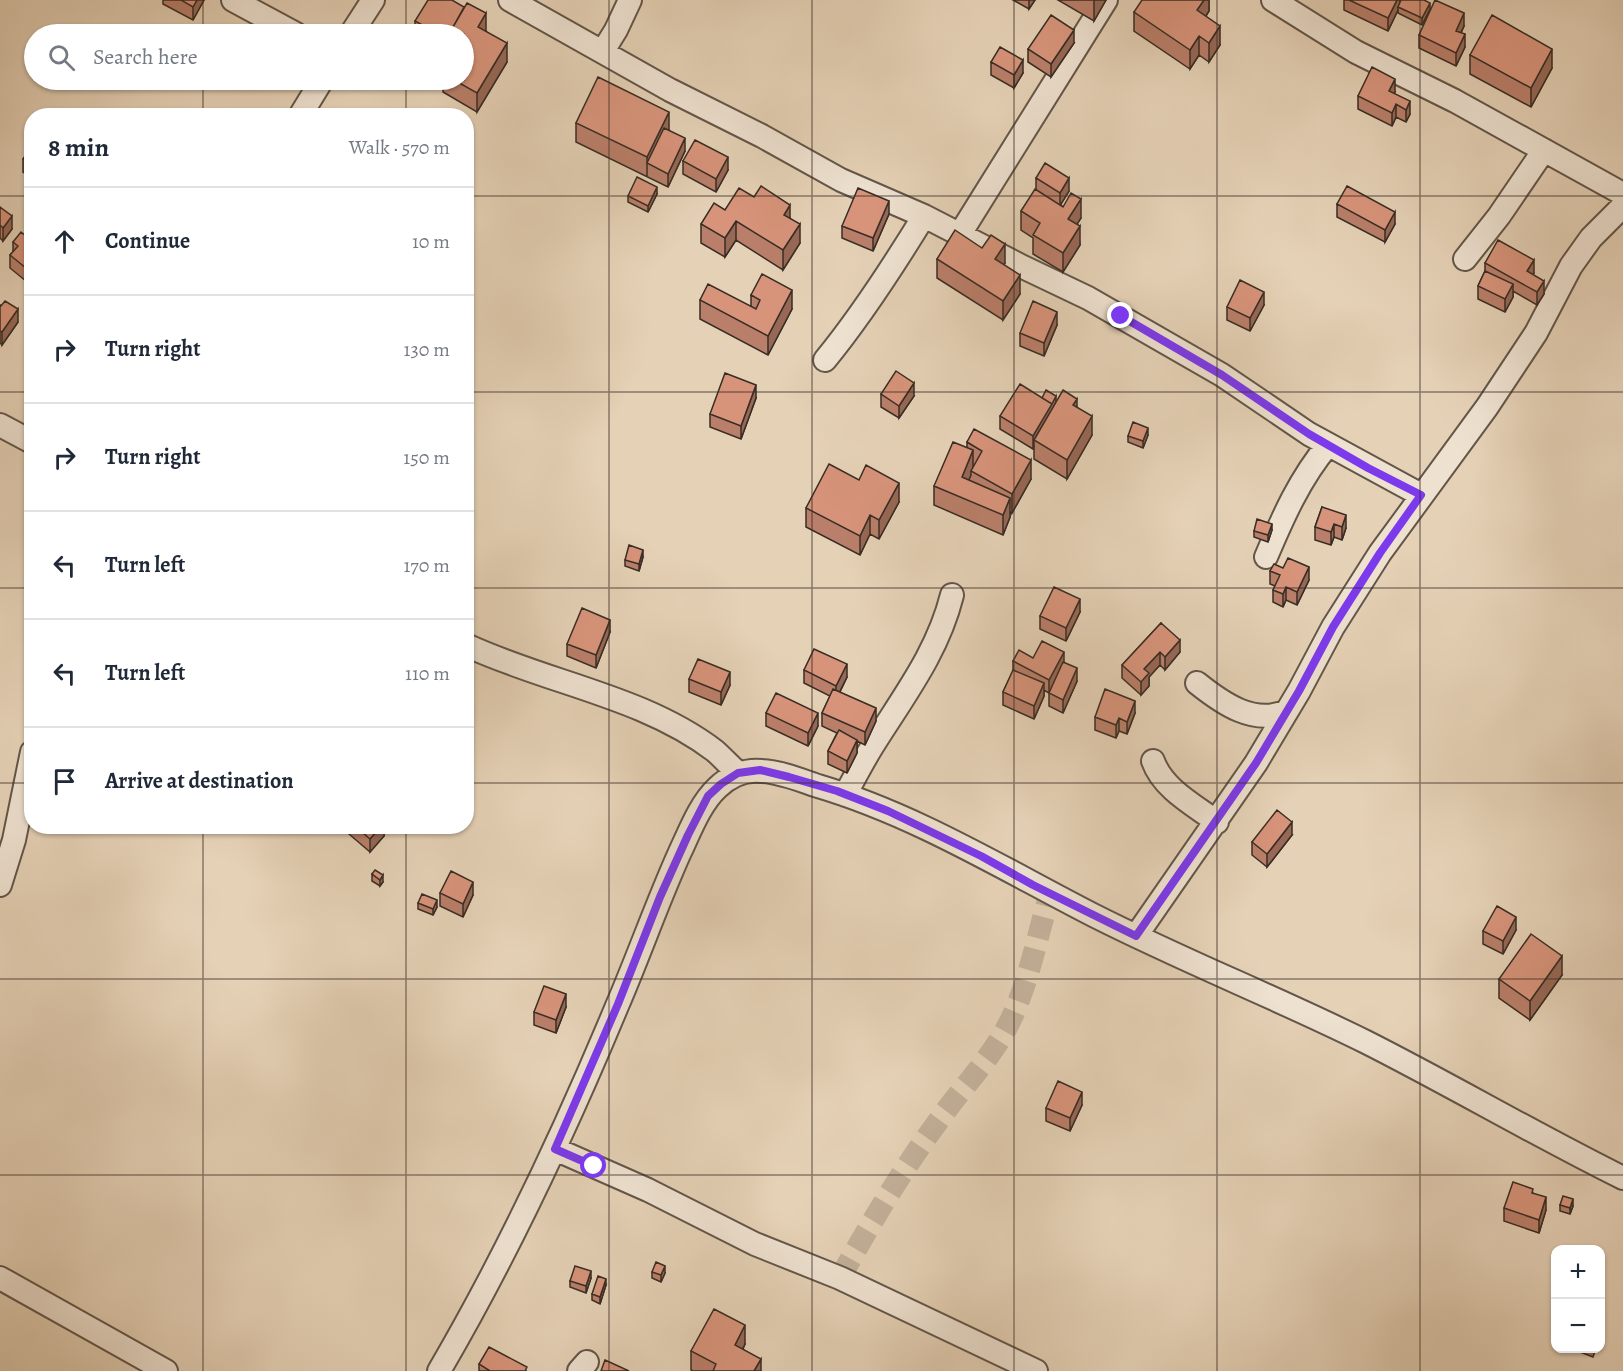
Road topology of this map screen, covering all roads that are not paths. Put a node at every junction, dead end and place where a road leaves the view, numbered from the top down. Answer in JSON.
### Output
{"nodes":[{"id":1,"x":232,"y":0,"type":"edge"},
{"id":2,"x":373,"y":0,"type":"edge"},
{"id":3,"x":510,"y":0,"type":"edge"},
{"id":4,"x":630,"y":0,"type":"edge"},
{"id":5,"x":1106,"y":0,"type":"edge"},
{"id":6,"x":1273,"y":0,"type":"edge"},
{"id":7,"x":277,"y":24,"type":"edge"},
{"id":8,"x":357,"y":24,"type":"edge"},
{"id":9,"x":603,"y":51,"type":"junction"},
{"id":10,"x":316,"y":90,"type":"edge"},
{"id":11,"x":305,"y":108,"type":"edge"},
{"id":12,"x":1544,"y":150,"type":"junction"},
{"id":13,"x":1623,"y":194,"type":"edge"},
{"id":14,"x":1623,"y":206,"type":"edge"},
{"id":15,"x":924,"y":216,"type":"junction"},
{"id":16,"x":960,"y":234,"type":"junction"},
{"id":17,"x":1465,"y":259,"type":"dead end"},
{"id":18,"x":825,"y":360,"type":"dead end"},
{"id":19,"x":0,"y":425,"type":"edge"},
{"id":20,"x":24,"y":438,"type":"edge"},
{"id":21,"x":1328,"y":445,"type":"junction"},
{"id":22,"x":1421,"y":495,"type":"junction"},
{"id":23,"x":1266,"y":556,"type":"dead end"},
{"id":24,"x":952,"y":595,"type":"dead end"},
{"id":25,"x":474,"y":648,"type":"edge"},
{"id":26,"x":1197,"y":683,"type":"dead end"},
{"id":27,"x":1287,"y":711,"type":"junction"},
{"id":28,"x":1153,"y":761,"type":"dead end"},
{"id":29,"x":738,"y":773,"type":"junction"},
{"id":30,"x":24,"y":791,"type":"edge"},
{"id":31,"x":845,"y":795,"type":"junction"},
{"id":32,"x":1217,"y":822,"type":"junction"},
{"id":33,"x":0,"y":885,"type":"edge"},
{"id":34,"x":1136,"y":936,"type":"junction"},
{"id":35,"x":555,"y":1149,"type":"junction"},
{"id":36,"x":1623,"y":1178,"type":"edge"},
{"id":37,"x":0,"y":1278,"type":"edge"},
{"id":38,"x":166,"y":1371,"type":"edge"},
{"id":39,"x":439,"y":1371,"type":"edge"},
{"id":40,"x":1036,"y":1371,"type":"edge"}],
"edges":[{"from":1,"to":7,"type":"street"},
{"from":2,"to":8,"type":"street"},
{"from":3,"to":9,"type":"street"},
{"from":4,"to":9,"type":"street"},
{"from":5,"to":16,"type":"street"},
{"from":6,"to":12,"type":"street"},
{"from":9,"to":15,"type":"street"},
{"from":10,"to":11,"type":"street"},
{"from":12,"to":13,"type":"street"},
{"from":12,"to":17,"type":"street"},
{"from":14,"to":22,"type":"street"},
{"from":15,"to":16,"type":"street"},
{"from":15,"to":18,"type":"street"},
{"from":16,"to":21,"type":"street"},
{"from":19,"to":20,"type":"street"},
{"from":21,"to":22,"type":"street"},
{"from":21,"to":23,"type":"street"},
{"from":22,"to":27,"type":"street"},
{"from":24,"to":31,"type":"street"},
{"from":25,"to":29,"type":"street"},
{"from":26,"to":27,"type":"street"},
{"from":27,"to":32,"type":"street"},
{"from":28,"to":32,"type":"street"},
{"from":29,"to":31,"type":"street"},
{"from":29,"to":35,"type":"street"},
{"from":30,"to":33,"type":"street"},
{"from":31,"to":34,"type":"street"},
{"from":32,"to":34,"type":"street"},
{"from":34,"to":36,"type":"street"},
{"from":35,"to":39,"type":"street"},
{"from":35,"to":40,"type":"street"},
{"from":37,"to":38,"type":"street"}]}
